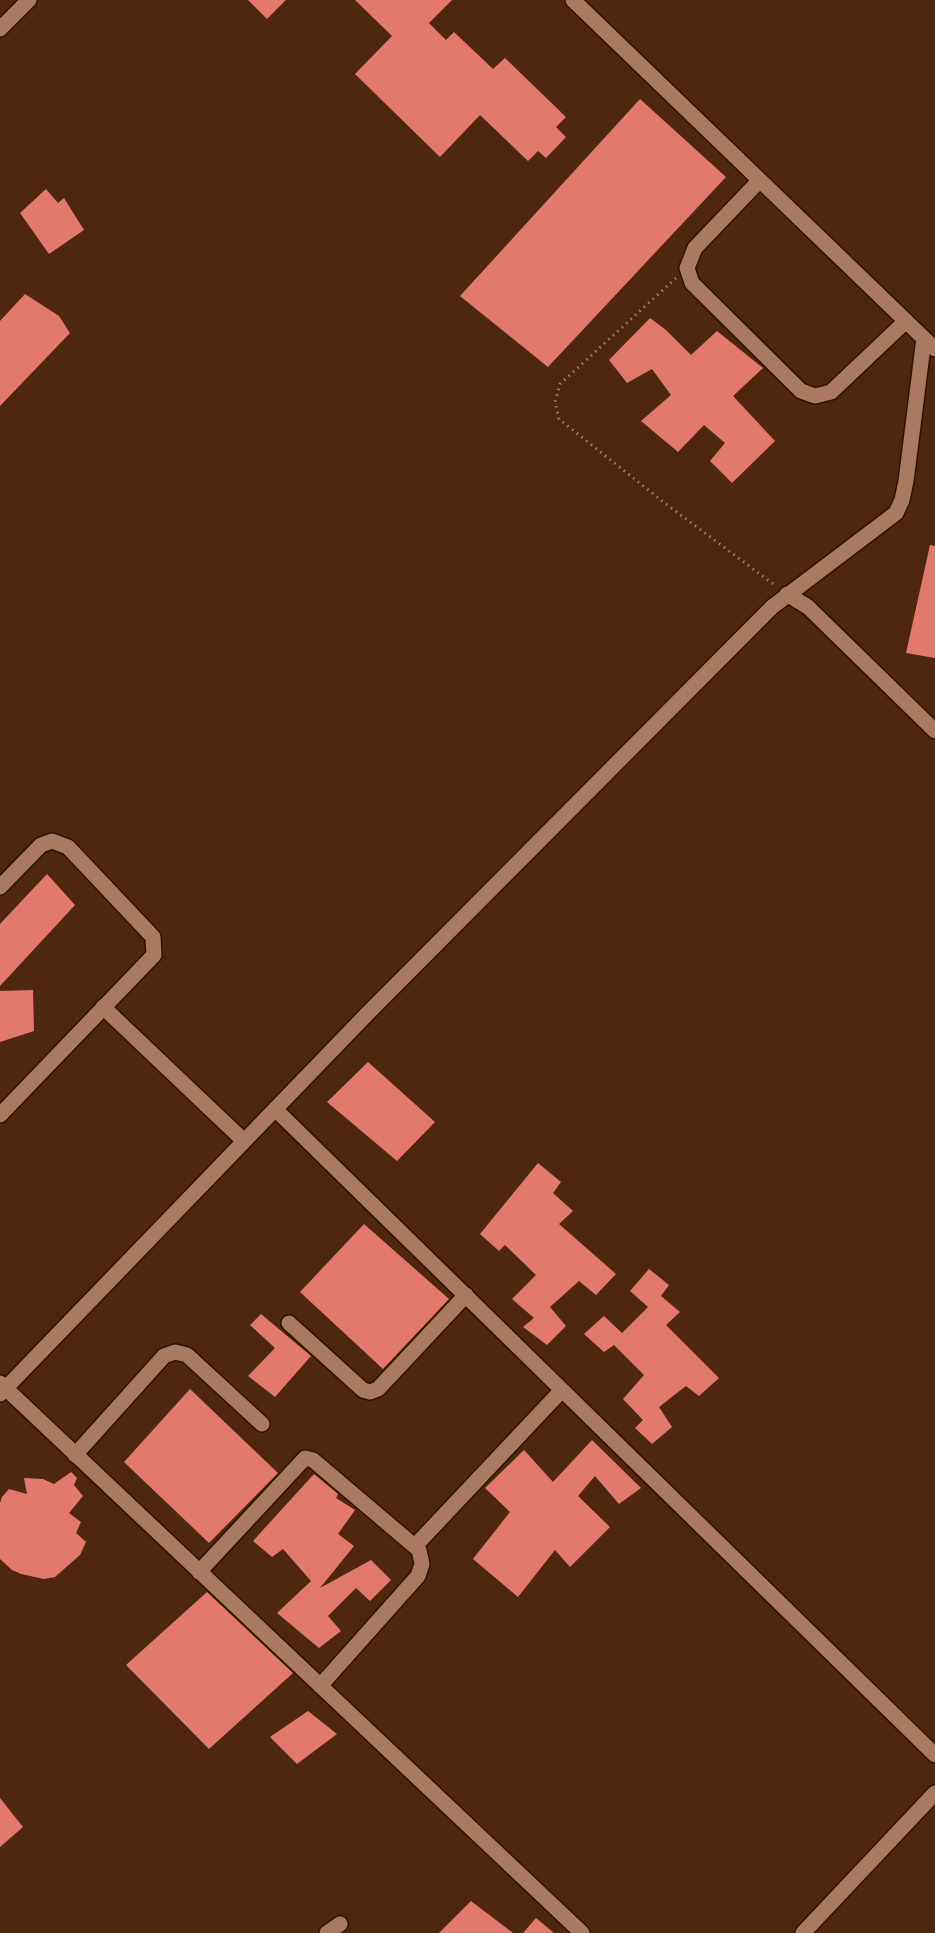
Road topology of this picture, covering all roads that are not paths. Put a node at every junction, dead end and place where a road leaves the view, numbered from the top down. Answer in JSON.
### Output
{"nodes":[{"id":1,"x":28,"y":0,"type":"edge"},
{"id":2,"x":573,"y":0,"type":"edge"},
{"id":3,"x":0,"y":29,"type":"edge"},
{"id":4,"x":759,"y":180,"type":"junction"},
{"id":5,"x":906,"y":321,"type":"junction"},
{"id":6,"x":929,"y":343,"type":"edge"},
{"id":7,"x":787,"y":594,"type":"junction"},
{"id":8,"x":935,"y":731,"type":"edge"},
{"id":9,"x":0,"y":887,"type":"edge"},
{"id":10,"x":103,"y":1007,"type":"junction"},
{"id":11,"x":275,"y":1109,"type":"junction"},
{"id":12,"x":0,"y":1115,"type":"edge"},
{"id":13,"x":244,"y":1141,"type":"junction"},
{"id":14,"x":465,"y":1295,"type":"junction"},
{"id":15,"x":289,"y":1323,"type":"dead end"},
{"id":16,"x":2,"y":1389,"type":"edge"},
{"id":17,"x":562,"y":1390,"type":"junction"},
{"id":18,"x":262,"y":1424,"type":"dead end"},
{"id":19,"x":75,"y":1455,"type":"junction"},
{"id":20,"x":415,"y":1546,"type":"junction"},
{"id":21,"x":199,"y":1572,"type":"junction"},
{"id":22,"x":320,"y":1686,"type":"junction"},
{"id":23,"x":935,"y":1755,"type":"edge"},
{"id":24,"x":935,"y":1793,"type":"edge"},
{"id":25,"x":582,"y":1933,"type":"edge"},
{"id":26,"x":803,"y":1933,"type":"edge"}],
"edges":[{"from":1,"to":3,"type":"lane"},
{"from":2,"to":4,"type":"lane"},
{"from":4,"to":5,"type":"lane"},
{"from":4,"to":5,"type":"lane"},
{"from":5,"to":6,"type":"lane"},
{"from":6,"to":7,"type":"lane"},
{"from":7,"to":8,"type":"lane"},
{"from":7,"to":11,"type":"lane"},
{"from":9,"to":10,"type":"lane"},
{"from":10,"to":12,"type":"lane"},
{"from":10,"to":13,"type":"lane"},
{"from":11,"to":13,"type":"lane"},
{"from":11,"to":14,"type":"lane"},
{"from":13,"to":16,"type":"lane"},
{"from":14,"to":15,"type":"lane"},
{"from":14,"to":17,"type":"lane"},
{"from":16,"to":19,"type":"lane"},
{"from":17,"to":20,"type":"lane"},
{"from":17,"to":23,"type":"lane"},
{"from":18,"to":19,"type":"lane"},
{"from":19,"to":21,"type":"lane"},
{"from":20,"to":21,"type":"lane"},
{"from":20,"to":22,"type":"lane"},
{"from":21,"to":22,"type":"lane"},
{"from":22,"to":25,"type":"lane"},
{"from":24,"to":26,"type":"lane"}]}
